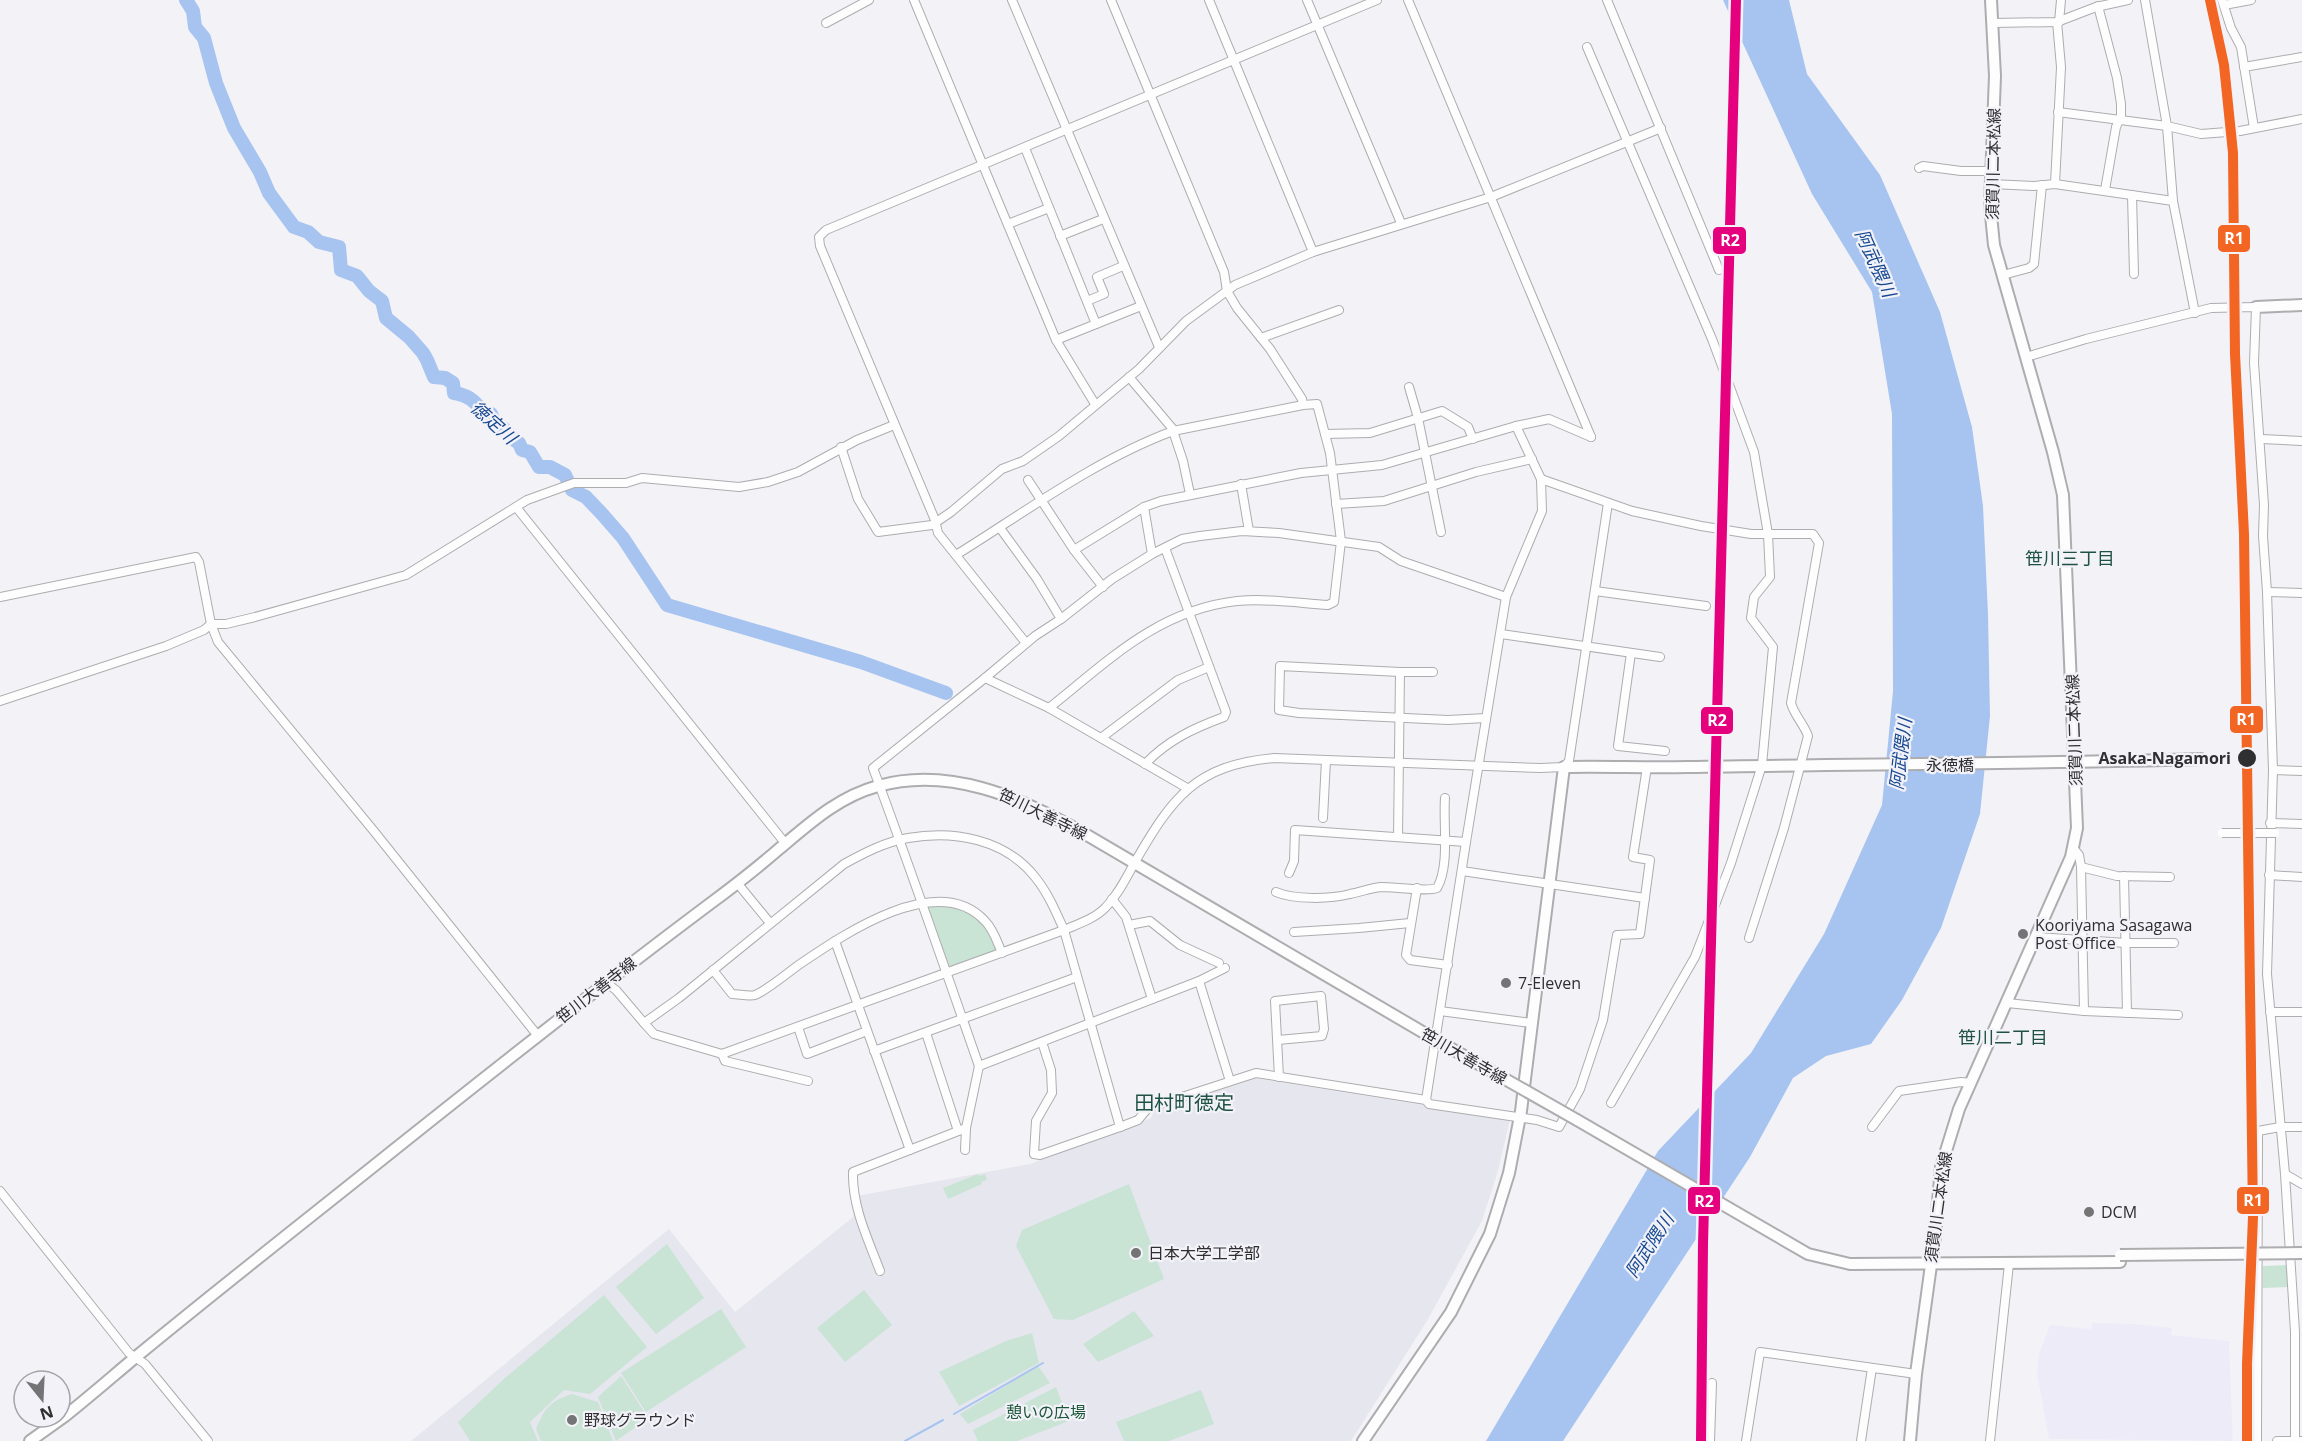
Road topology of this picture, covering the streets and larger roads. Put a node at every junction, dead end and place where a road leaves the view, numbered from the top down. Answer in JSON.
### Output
{"nodes":[{"id":1,"x":869,"y":0,"type":"edge"},
{"id":2,"x":914,"y":0,"type":"edge"},
{"id":3,"x":1012,"y":0,"type":"edge"},
{"id":4,"x":1111,"y":0,"type":"edge"},
{"id":5,"x":1209,"y":0,"type":"edge"},
{"id":6,"x":1307,"y":0,"type":"edge"},
{"id":7,"x":1377,"y":0,"type":"edge"},
{"id":8,"x":1408,"y":0,"type":"edge"},
{"id":9,"x":1607,"y":0,"type":"edge"},
{"id":10,"x":1991,"y":0,"type":"edge"},
{"id":11,"x":2061,"y":0,"type":"edge"},
{"id":12,"x":2128,"y":0,"type":"edge"},
{"id":13,"x":2145,"y":0,"type":"edge"},
{"id":14,"x":2251,"y":0,"type":"edge"},
{"id":15,"x":2223,"y":2,"type":"edge"},
{"id":16,"x":2098,"y":6,"type":"junction"},
{"id":17,"x":826,"y":22,"type":"dead end"},
{"id":18,"x":2058,"y":22,"type":"junction"},
{"id":19,"x":1993,"y":23,"type":"junction"},
{"id":20,"x":1318,"y":24,"type":"junction"},
{"id":21,"x":1587,"y":47,"type":"dead end"},
{"id":22,"x":2302,"y":57,"type":"edge"},
{"id":23,"x":1234,"y":59,"type":"junction"},
{"id":24,"x":2244,"y":67,"type":"junction"},
{"id":25,"x":1150,"y":94,"type":"junction"},
{"id":26,"x":2058,"y":112,"type":"junction"},
{"id":27,"x":2120,"y":119,"type":"junction"},
{"id":28,"x":2302,"y":119,"type":"edge"},
{"id":29,"x":2167,"y":126,"type":"junction"},
{"id":30,"x":1661,"y":128,"type":"junction"},
{"id":31,"x":2254,"y":128,"type":"junction"},
{"id":32,"x":1066,"y":130,"type":"junction"},
{"id":33,"x":1628,"y":141,"type":"junction"},
{"id":34,"x":1025,"y":148,"type":"junction"},
{"id":35,"x":983,"y":165,"type":"junction"},
{"id":36,"x":1919,"y":168,"type":"dead end"},
{"id":37,"x":1991,"y":171,"type":"junction"},
{"id":38,"x":1991,"y":184,"type":"junction"},
{"id":39,"x":2055,"y":184,"type":"junction"},
{"id":40,"x":2042,"y":185,"type":"junction"},
{"id":41,"x":2105,"y":190,"type":"junction"},
{"id":42,"x":2132,"y":195,"type":"junction"},
{"id":43,"x":1491,"y":197,"type":"junction"},
{"id":44,"x":2173,"y":201,"type":"junction"},
{"id":45,"x":1049,"y":208,"type":"junction"},
{"id":46,"x":1103,"y":219,"type":"junction"},
{"id":47,"x":1401,"y":223,"type":"junction"},
{"id":48,"x":1008,"y":224,"type":"junction"},
{"id":49,"x":1060,"y":236,"type":"junction"},
{"id":50,"x":1313,"y":252,"type":"junction"},
{"id":51,"x":1123,"y":266,"type":"junction"},
{"id":52,"x":1719,"y":270,"type":"dead end"},
{"id":53,"x":2134,"y":274,"type":"dead end"},
{"id":54,"x":2003,"y":275,"type":"junction"},
{"id":55,"x":1227,"y":291,"type":"junction"},
{"id":56,"x":1087,"y":302,"type":"junction"},
{"id":57,"x":2302,"y":305,"type":"edge"},
{"id":58,"x":1141,"y":306,"type":"junction"},
{"id":59,"x":2256,"y":307,"type":"junction"},
{"id":60,"x":1339,"y":310,"type":"dead end"},
{"id":61,"x":2195,"y":312,"type":"junction"},
{"id":62,"x":1096,"y":324,"type":"junction"},
{"id":63,"x":1261,"y":338,"type":"junction"},
{"id":64,"x":1056,"y":340,"type":"junction"},
{"id":65,"x":1159,"y":348,"type":"junction"},
{"id":66,"x":2026,"y":357,"type":"junction"},
{"id":67,"x":1129,"y":377,"type":"junction"},
{"id":68,"x":1409,"y":387,"type":"dead end"},
{"id":69,"x":1095,"y":404,"type":"junction"},
{"id":70,"x":1303,"y":405,"type":"junction"},
{"id":71,"x":1418,"y":418,"type":"junction"},
{"id":72,"x":894,"y":425,"type":"junction"},
{"id":73,"x":1516,"y":426,"type":"junction"},
{"id":74,"x":1173,"y":431,"type":"junction"},
{"id":75,"x":1325,"y":434,"type":"junction"},
{"id":76,"x":1473,"y":439,"type":"junction"},
{"id":77,"x":2261,"y":440,"type":"junction"},
{"id":78,"x":2302,"y":441,"type":"edge"},
{"id":79,"x":842,"y":447,"type":"junction"},
{"id":80,"x":1425,"y":453,"type":"junction"},
{"id":81,"x":1532,"y":459,"type":"junction"},
{"id":82,"x":1331,"y":468,"type":"junction"},
{"id":83,"x":1541,"y":479,"type":"junction"},
{"id":84,"x":1028,"y":480,"type":"dead end"},
{"id":85,"x":1241,"y":484,"type":"junction"},
{"id":86,"x":1431,"y":486,"type":"junction"},
{"id":87,"x":1190,"y":494,"type":"junction"},
{"id":88,"x":1041,"y":502,"type":"junction"},
{"id":89,"x":1608,"y":503,"type":"junction"},
{"id":90,"x":1336,"y":504,"type":"junction"},
{"id":91,"x":516,"y":507,"type":"junction"},
{"id":92,"x":1144,"y":507,"type":"junction"},
{"id":93,"x":936,"y":522,"type":"junction"},
{"id":94,"x":1000,"y":528,"type":"junction"},
{"id":95,"x":1249,"y":531,"type":"junction"},
{"id":96,"x":1441,"y":532,"type":"dead end"},
{"id":97,"x":1768,"y":534,"type":"junction"},
{"id":98,"x":1341,"y":541,"type":"junction"},
{"id":99,"x":1166,"y":548,"type":"junction"},
{"id":100,"x":1074,"y":550,"type":"junction"},
{"id":101,"x":1152,"y":554,"type":"junction"},
{"id":102,"x":956,"y":555,"type":"junction"},
{"id":103,"x":1103,"y":587,"type":"junction"},
{"id":104,"x":1595,"y":591,"type":"junction"},
{"id":105,"x":2267,"y":592,"type":"junction"},
{"id":106,"x":2302,"y":593,"type":"edge"},
{"id":107,"x":0,"y":597,"type":"edge"},
{"id":108,"x":1506,"y":597,"type":"junction"},
{"id":109,"x":1706,"y":606,"type":"dead end"},
{"id":110,"x":1189,"y":611,"type":"junction"},
{"id":111,"x":1061,"y":619,"type":"junction"},
{"id":112,"x":211,"y":624,"type":"junction"},
{"id":113,"x":1501,"y":634,"type":"junction"},
{"id":114,"x":1026,"y":643,"type":"junction"},
{"id":115,"x":1588,"y":648,"type":"junction"},
{"id":116,"x":1631,"y":653,"type":"junction"},
{"id":117,"x":1660,"y":657,"type":"dead end"},
{"id":118,"x":1209,"y":667,"type":"junction"},
{"id":119,"x":1400,"y":672,"type":"junction"},
{"id":120,"x":1433,"y":672,"type":"dead end"},
{"id":121,"x":986,"y":678,"type":"junction"},
{"id":122,"x":0,"y":701,"type":"edge"},
{"id":123,"x":1049,"y":708,"type":"junction"},
{"id":124,"x":1400,"y":718,"type":"junction"},
{"id":125,"x":1486,"y":718,"type":"junction"},
{"id":126,"x":1101,"y":738,"type":"junction"},
{"id":127,"x":1665,"y":750,"type":"dead end"},
{"id":128,"x":2201,"y":759,"type":"dead end"},
{"id":129,"x":1326,"y":760,"type":"junction"},
{"id":130,"x":1398,"y":763,"type":"junction"},
{"id":131,"x":1145,"y":764,"type":"junction"},
{"id":132,"x":1802,"y":764,"type":"junction"},
{"id":133,"x":2075,"y":764,"type":"junction"},
{"id":134,"x":1478,"y":765,"type":"junction"},
{"id":135,"x":1762,"y":765,"type":"junction"},
{"id":136,"x":1564,"y":767,"type":"junction"},
{"id":137,"x":1647,"y":767,"type":"junction"},
{"id":138,"x":2272,"y":770,"type":"junction"},
{"id":139,"x":2302,"y":771,"type":"edge"},
{"id":140,"x":879,"y":785,"type":"junction"},
{"id":141,"x":1187,"y":788,"type":"junction"},
{"id":142,"x":1445,"y":798,"type":"dead end"},
{"id":143,"x":1323,"y":818,"type":"dead end"},
{"id":144,"x":2270,"y":823,"type":"junction"},
{"id":145,"x":2302,"y":824,"type":"edge"},
{"id":146,"x":2222,"y":833,"type":"dead end"},
{"id":147,"x":2276,"y":833,"type":"dead end"},
{"id":148,"x":1398,"y":837,"type":"junction"},
{"id":149,"x":900,"y":840,"type":"junction"},
{"id":150,"x":1446,"y":840,"type":"junction"},
{"id":151,"x":1466,"y":842,"type":"junction"},
{"id":152,"x":785,"y":843,"type":"junction"},
{"id":153,"x":2074,"y":849,"type":"junction"},
{"id":154,"x":1134,"y":864,"type":"junction"},
{"id":155,"x":2080,"y":867,"type":"junction"},
{"id":156,"x":1462,"y":871,"type":"junction"},
{"id":157,"x":1288,"y":873,"type":"dead end"},
{"id":158,"x":2269,"y":875,"type":"junction"},
{"id":159,"x":2124,"y":876,"type":"junction"},
{"id":160,"x":2170,"y":877,"type":"dead end"},
{"id":161,"x":2302,"y":877,"type":"edge"},
{"id":162,"x":738,"y":884,"type":"junction"},
{"id":163,"x":1549,"y":884,"type":"junction"},
{"id":164,"x":1417,"y":888,"type":"junction"},
{"id":165,"x":1276,"y":892,"type":"dead end"},
{"id":166,"x":1645,"y":898,"type":"junction"},
{"id":167,"x":1112,"y":899,"type":"junction"},
{"id":168,"x":922,"y":903,"type":"junction"},
{"id":169,"x":1410,"y":922,"type":"junction"},
{"id":170,"x":770,"y":923,"type":"junction"},
{"id":171,"x":1129,"y":925,"type":"junction"},
{"id":172,"x":1064,"y":930,"type":"junction"},
{"id":173,"x":1294,"y":932,"type":"dead end"},
{"id":174,"x":2037,"y":937,"type":"junction"},
{"id":175,"x":1749,"y":938,"type":"dead end"},
{"id":176,"x":2082,"y":940,"type":"junction"},
{"id":177,"x":835,"y":941,"type":"junction"},
{"id":178,"x":2126,"y":943,"type":"junction"},
{"id":179,"x":2174,"y":943,"type":"dead end"},
{"id":180,"x":1002,"y":953,"type":"junction"},
{"id":181,"x":1448,"y":966,"type":"junction"},
{"id":182,"x":713,"y":970,"type":"junction"},
{"id":183,"x":945,"y":974,"type":"junction"},
{"id":184,"x":1077,"y":977,"type":"junction"},
{"id":185,"x":1199,"y":981,"type":"junction"},
{"id":186,"x":606,"y":983,"type":"junction"},
{"id":187,"x":1152,"y":999,"type":"junction"},
{"id":188,"x":2007,"y":1003,"type":"junction"},
{"id":189,"x":858,"y":1006,"type":"junction"},
{"id":190,"x":1440,"y":1011,"type":"junction"},
{"id":191,"x":2084,"y":1011,"type":"junction"},
{"id":192,"x":2270,"y":1012,"type":"junction"},
{"id":193,"x":2302,"y":1012,"type":"edge"},
{"id":194,"x":2127,"y":1013,"type":"junction"},
{"id":195,"x":2178,"y":1016,"type":"dead end"},
{"id":196,"x":963,"y":1020,"type":"junction"},
{"id":197,"x":644,"y":1023,"type":"junction"},
{"id":198,"x":1089,"y":1023,"type":"junction"},
{"id":199,"x":1531,"y":1023,"type":"junction"},
{"id":200,"x":798,"y":1027,"type":"junction"},
{"id":201,"x":867,"y":1031,"type":"junction"},
{"id":202,"x":926,"y":1033,"type":"junction"},
{"id":203,"x":538,"y":1036,"type":"junction"},
{"id":204,"x":1278,"y":1040,"type":"junction"},
{"id":205,"x":1042,"y":1042,"type":"junction"},
{"id":206,"x":874,"y":1051,"type":"junction"},
{"id":207,"x":722,"y":1054,"type":"junction"},
{"id":208,"x":979,"y":1066,"type":"junction"},
{"id":209,"x":1279,"y":1077,"type":"junction"},
{"id":210,"x":808,"y":1081,"type":"dead end"},
{"id":211,"x":1230,"y":1081,"type":"junction"},
{"id":212,"x":1971,"y":1083,"type":"junction"},
{"id":213,"x":1426,"y":1100,"type":"junction"},
{"id":214,"x":1611,"y":1103,"type":"dead end"},
{"id":215,"x":1520,"y":1118,"type":"junction"},
{"id":216,"x":1120,"y":1127,"type":"junction"},
{"id":217,"x":1872,"y":1127,"type":"dead end"},
{"id":218,"x":2280,"y":1127,"type":"junction"},
{"id":219,"x":2302,"y":1127,"type":"edge"},
{"id":220,"x":966,"y":1128,"type":"junction"},
{"id":221,"x":958,"y":1131,"type":"junction"},
{"id":222,"x":910,"y":1150,"type":"junction"},
{"id":223,"x":965,"y":1150,"type":"dead end"},
{"id":224,"x":2285,"y":1174,"type":"junction"},
{"id":225,"x":2302,"y":1184,"type":"edge"},
{"id":226,"x":0,"y":1191,"type":"edge"},
{"id":227,"x":2302,"y":1253,"type":"edge"},
{"id":228,"x":2120,"y":1259,"type":"junction"},
{"id":229,"x":2302,"y":1259,"type":"edge"},
{"id":230,"x":1931,"y":1262,"type":"junction"},
{"id":231,"x":2009,"y":1264,"type":"junction"},
{"id":232,"x":880,"y":1271,"type":"dead end"},
{"id":233,"x":2302,"y":1272,"type":"edge"},
{"id":234,"x":2291,"y":1273,"type":"junction"},
{"id":235,"x":2299,"y":1331,"type":"edge"},
{"id":236,"x":135,"y":1358,"type":"junction"},
{"id":237,"x":1872,"y":1368,"type":"junction"},
{"id":238,"x":1916,"y":1374,"type":"junction"},
{"id":239,"x":1712,"y":1383,"type":"dead end"},
{"id":240,"x":30,"y":1441,"type":"edge"},
{"id":241,"x":208,"y":1441,"type":"edge"},
{"id":242,"x":1363,"y":1441,"type":"edge"},
{"id":243,"x":1710,"y":1441,"type":"edge"},
{"id":244,"x":1746,"y":1441,"type":"edge"},
{"id":245,"x":1861,"y":1441,"type":"edge"},
{"id":246,"x":1910,"y":1441,"type":"edge"},
{"id":247,"x":1990,"y":1441,"type":"edge"},
{"id":248,"x":2257,"y":1441,"type":"edge"},
{"id":249,"x":2277,"y":1441,"type":"edge"},
{"id":250,"x":2295,"y":1441,"type":"edge"},
{"id":251,"x":2302,"y":1441,"type":"edge"}],
"edges":[{"from":1,"to":17,"type":"street"},
{"from":2,"to":35,"type":"street"},
{"from":3,"to":32,"type":"street"},
{"from":4,"to":25,"type":"street"},
{"from":5,"to":23,"type":"street"},
{"from":6,"to":20,"type":"street"},
{"from":7,"to":20,"type":"street"},
{"from":8,"to":43,"type":"street"},
{"from":9,"to":30,"type":"street"},
{"from":10,"to":19,"type":"street","name":"須賀川二本松線"},
{"from":11,"to":18,"type":"street"},
{"from":12,"to":16,"type":"street"},
{"from":13,"to":29,"type":"street"},
{"from":14,"to":15,"type":"street"},
{"from":15,"to":24,"type":"street"},
{"from":16,"to":18,"type":"street"},
{"from":16,"to":27,"type":"street"},
{"from":18,"to":19,"type":"street"},
{"from":18,"to":26,"type":"street"},
{"from":19,"to":37,"type":"street","name":"須賀川二本松線"},
{"from":20,"to":23,"type":"street"},
{"from":20,"to":47,"type":"street"},
{"from":21,"to":33,"type":"street"},
{"from":22,"to":24,"type":"street"},
{"from":23,"to":25,"type":"street"},
{"from":23,"to":50,"type":"street"},
{"from":24,"to":31,"type":"street"},
{"from":25,"to":32,"type":"street"},
{"from":25,"to":55,"type":"street"},
{"from":26,"to":27,"type":"street"},
{"from":26,"to":39,"type":"street"},
{"from":27,"to":29,"type":"street"},
{"from":27,"to":41,"type":"street"},
{"from":28,"to":31,"type":"street"},
{"from":29,"to":31,"type":"street"},
{"from":29,"to":44,"type":"street"},
{"from":30,"to":33,"type":"street"},
{"from":30,"to":52,"type":"street"},
{"from":32,"to":34,"type":"street"},
{"from":32,"to":46,"type":"street"},
{"from":33,"to":43,"type":"street"},
{"from":33,"to":97,"type":"street"},
{"from":34,"to":35,"type":"street"},
{"from":34,"to":45,"type":"street"},
{"from":35,"to":48,"type":"street"},
{"from":35,"to":72,"type":"street"},
{"from":36,"to":37,"type":"street"},
{"from":37,"to":38,"type":"street","name":"須賀川二本松線"},
{"from":38,"to":40,"type":"street"},
{"from":38,"to":54,"type":"street","name":"須賀川二本松線"},
{"from":39,"to":40,"type":"street"},
{"from":39,"to":41,"type":"street"},
{"from":40,"to":54,"type":"street"},
{"from":41,"to":42,"type":"street"},
{"from":42,"to":44,"type":"street"},
{"from":42,"to":53,"type":"street"},
{"from":43,"to":47,"type":"street"},
{"from":43,"to":73,"type":"street"},
{"from":44,"to":61,"type":"street"},
{"from":45,"to":48,"type":"street"},
{"from":45,"to":49,"type":"street"},
{"from":46,"to":49,"type":"street"},
{"from":46,"to":51,"type":"street"},
{"from":47,"to":50,"type":"street"},
{"from":48,"to":64,"type":"street"},
{"from":49,"to":56,"type":"street"},
{"from":50,"to":55,"type":"street"},
{"from":51,"to":56,"type":"street"},
{"from":51,"to":58,"type":"street"},
{"from":54,"to":66,"type":"street","name":"須賀川二本松線"},
{"from":55,"to":63,"type":"street"},
{"from":55,"to":65,"type":"street"},
{"from":56,"to":62,"type":"street"},
{"from":57,"to":59,"type":"street"},
{"from":58,"to":62,"type":"street"},
{"from":58,"to":65,"type":"street"},
{"from":59,"to":61,"type":"street"},
{"from":59,"to":77,"type":"street"},
{"from":60,"to":63,"type":"street"},
{"from":61,"to":66,"type":"street"},
{"from":62,"to":64,"type":"street"},
{"from":63,"to":70,"type":"street"},
{"from":64,"to":69,"type":"street"},
{"from":65,"to":67,"type":"street"},
{"from":66,"to":133,"type":"street","name":"須賀川二本松線"},
{"from":67,"to":69,"type":"street"},
{"from":67,"to":74,"type":"street"},
{"from":68,"to":71,"type":"street"},
{"from":69,"to":93,"type":"street"},
{"from":70,"to":74,"type":"street"},
{"from":70,"to":75,"type":"street"},
{"from":71,"to":75,"type":"street"},
{"from":71,"to":76,"type":"street"},
{"from":71,"to":80,"type":"street"},
{"from":72,"to":79,"type":"street"},
{"from":72,"to":93,"type":"street"},
{"from":73,"to":76,"type":"street"},
{"from":73,"to":81,"type":"street"},
{"from":74,"to":87,"type":"street"},
{"from":74,"to":88,"type":"street"},
{"from":75,"to":82,"type":"street"},
{"from":76,"to":80,"type":"street"},
{"from":77,"to":78,"type":"street"},
{"from":77,"to":105,"type":"street"},
{"from":79,"to":91,"type":"street"},
{"from":79,"to":93,"type":"street"},
{"from":80,"to":82,"type":"street"},
{"from":80,"to":86,"type":"street"},
{"from":81,"to":83,"type":"street"},
{"from":81,"to":86,"type":"street"},
{"from":82,"to":85,"type":"street"},
{"from":82,"to":90,"type":"street"},
{"from":83,"to":89,"type":"street"},
{"from":83,"to":108,"type":"street"},
{"from":84,"to":88,"type":"street"},
{"from":85,"to":87,"type":"street"},
{"from":85,"to":95,"type":"street"},
{"from":86,"to":90,"type":"street"},
{"from":86,"to":96,"type":"street"},
{"from":87,"to":92,"type":"street"},
{"from":88,"to":94,"type":"street"},
{"from":88,"to":100,"type":"street"},
{"from":89,"to":97,"type":"street"},
{"from":89,"to":104,"type":"street"},
{"from":90,"to":98,"type":"street"},
{"from":91,"to":112,"type":"street"},
{"from":91,"to":152,"type":"street"},
{"from":92,"to":100,"type":"street"},
{"from":92,"to":101,"type":"street"},
{"from":93,"to":102,"type":"street"},
{"from":94,"to":102,"type":"street"},
{"from":94,"to":111,"type":"street"},
{"from":95,"to":98,"type":"street"},
{"from":95,"to":99,"type":"street"},
{"from":97,"to":132,"type":"street"},
{"from":97,"to":135,"type":"street"},
{"from":98,"to":108,"type":"street"},
{"from":98,"to":110,"type":"street"},
{"from":99,"to":101,"type":"street"},
{"from":99,"to":110,"type":"street"},
{"from":100,"to":103,"type":"street"},
{"from":101,"to":103,"type":"street"},
{"from":102,"to":114,"type":"street"},
{"from":103,"to":111,"type":"street"},
{"from":104,"to":109,"type":"street"},
{"from":104,"to":115,"type":"street"},
{"from":105,"to":106,"type":"street"},
{"from":105,"to":138,"type":"street"},
{"from":107,"to":112,"type":"street"},
{"from":108,"to":113,"type":"street"},
{"from":110,"to":118,"type":"street"},
{"from":110,"to":123,"type":"street"},
{"from":111,"to":114,"type":"street"},
{"from":112,"to":122,"type":"street"},
{"from":112,"to":203,"type":"street"},
{"from":113,"to":115,"type":"street"},
{"from":113,"to":125,"type":"street"},
{"from":114,"to":121,"type":"street"},
{"from":115,"to":116,"type":"street"},
{"from":115,"to":136,"type":"street"},
{"from":116,"to":117,"type":"street"},
{"from":116,"to":127,"type":"street"},
{"from":118,"to":126,"type":"street"},
{"from":118,"to":131,"type":"street"},
{"from":119,"to":120,"type":"street"},
{"from":119,"to":124,"type":"street"},
{"from":119,"to":124,"type":"street"},
{"from":121,"to":123,"type":"street"},
{"from":121,"to":140,"type":"street"},
{"from":123,"to":126,"type":"street"},
{"from":124,"to":125,"type":"street"},
{"from":124,"to":130,"type":"street"},
{"from":125,"to":134,"type":"street"},
{"from":126,"to":131,"type":"street"},
{"from":128,"to":133,"type":"street","name":"永徳橋"},
{"from":129,"to":130,"type":"street"},
{"from":129,"to":141,"type":"street"},
{"from":129,"to":143,"type":"street"},
{"from":130,"to":134,"type":"street"},
{"from":130,"to":148,"type":"street"},
{"from":131,"to":141,"type":"street"},
{"from":132,"to":133,"type":"street","name":"永徳橋"},
{"from":132,"to":135,"type":"street","name":"永徳橋"},
{"from":132,"to":175,"type":"street"},
{"from":133,"to":153,"type":"street","name":"須賀川二本松線"},
{"from":134,"to":136,"type":"street"},
{"from":134,"to":151,"type":"street"},
{"from":135,"to":137,"type":"street","name":"永徳橋"},
{"from":135,"to":214,"type":"street"},
{"from":136,"to":137,"type":"street","name":"永徳橋"},
{"from":136,"to":163,"type":"street"},
{"from":137,"to":166,"type":"street"},
{"from":138,"to":139,"type":"street"},
{"from":138,"to":144,"type":"street"},
{"from":140,"to":149,"type":"street"},
{"from":140,"to":152,"type":"street","name":"笹川大善寺線"},
{"from":140,"to":154,"type":"street","name":"笹川大善寺線"},
{"from":141,"to":154,"type":"street"},
{"from":142,"to":150,"type":"street"},
{"from":144,"to":145,"type":"street"},
{"from":144,"to":158,"type":"street"},
{"from":146,"to":147,"type":"street","bridge":true},
{"from":148,"to":150,"type":"street"},
{"from":148,"to":157,"type":"street"},
{"from":149,"to":168,"type":"street"},
{"from":149,"to":170,"type":"street"},
{"from":149,"to":172,"type":"street"},
{"from":150,"to":151,"type":"street"},
{"from":150,"to":164,"type":"street"},
{"from":151,"to":156,"type":"street"},
{"from":152,"to":162,"type":"street","name":"笹川大善寺線"},
{"from":153,"to":155,"type":"street"},
{"from":153,"to":174,"type":"street","name":"須賀川二本松線"},
{"from":154,"to":167,"type":"street"},
{"from":154,"to":230,"type":"street","name":"笹川大善寺線","bridge":true},
{"from":155,"to":159,"type":"street"},
{"from":155,"to":176,"type":"street"},
{"from":156,"to":163,"type":"street"},
{"from":156,"to":181,"type":"street"},
{"from":158,"to":161,"type":"street"},
{"from":158,"to":192,"type":"street"},
{"from":159,"to":160,"type":"street"},
{"from":159,"to":178,"type":"street"},
{"from":162,"to":170,"type":"street"},
{"from":162,"to":186,"type":"street","name":"笹川大善寺線"},
{"from":163,"to":166,"type":"street"},
{"from":163,"to":199,"type":"street"},
{"from":164,"to":165,"type":"street"},
{"from":164,"to":169,"type":"street"},
{"from":166,"to":215,"type":"street"},
{"from":167,"to":171,"type":"street"},
{"from":167,"to":172,"type":"street"},
{"from":168,"to":177,"type":"street"},
{"from":168,"to":180,"type":"street"},
{"from":168,"to":183,"type":"street"},
{"from":169,"to":173,"type":"street"},
{"from":169,"to":181,"type":"street"},
{"from":170,"to":182,"type":"street"},
{"from":171,"to":185,"type":"street"},
{"from":171,"to":187,"type":"street"},
{"from":172,"to":180,"type":"street"},
{"from":172,"to":184,"type":"street"},
{"from":174,"to":176,"type":"street"},
{"from":174,"to":188,"type":"street","name":"須賀川二本松線"},
{"from":176,"to":178,"type":"street"},
{"from":176,"to":191,"type":"street"},
{"from":177,"to":182,"type":"street"},
{"from":177,"to":189,"type":"street"},
{"from":178,"to":179,"type":"street"},
{"from":178,"to":194,"type":"street"},
{"from":180,"to":183,"type":"street"},
{"from":181,"to":190,"type":"street"},
{"from":182,"to":197,"type":"street"},
{"from":183,"to":189,"type":"street"},
{"from":183,"to":196,"type":"street"},
{"from":184,"to":196,"type":"street"},
{"from":184,"to":198,"type":"street"},
{"from":185,"to":187,"type":"street"},
{"from":185,"to":211,"type":"street"},
{"from":186,"to":197,"type":"street"},
{"from":186,"to":203,"type":"street","name":"笹川大善寺線"},
{"from":187,"to":198,"type":"street"},
{"from":188,"to":191,"type":"street"},
{"from":188,"to":212,"type":"street","name":"須賀川二本松線"},
{"from":189,"to":200,"type":"street"},
{"from":189,"to":201,"type":"street"},
{"from":190,"to":199,"type":"street"},
{"from":190,"to":213,"type":"street"},
{"from":191,"to":194,"type":"street"},
{"from":192,"to":193,"type":"street"},
{"from":192,"to":218,"type":"street"},
{"from":194,"to":195,"type":"street"},
{"from":196,"to":202,"type":"street"},
{"from":196,"to":208,"type":"street"},
{"from":197,"to":207,"type":"street"},
{"from":198,"to":205,"type":"street"},
{"from":198,"to":216,"type":"street"},
{"from":199,"to":215,"type":"street"},
{"from":200,"to":201,"type":"street"},
{"from":200,"to":207,"type":"street"},
{"from":201,"to":206,"type":"street"},
{"from":202,"to":206,"type":"street"},
{"from":202,"to":221,"type":"street"},
{"from":203,"to":236,"type":"street","name":"笹川大善寺線"},
{"from":204,"to":204,"type":"street"},
{"from":204,"to":209,"type":"street"},
{"from":205,"to":208,"type":"street"},
{"from":205,"to":216,"type":"street"},
{"from":206,"to":222,"type":"street"},
{"from":207,"to":210,"type":"street"},
{"from":208,"to":220,"type":"street"},
{"from":209,"to":211,"type":"street"},
{"from":209,"to":213,"type":"street"},
{"from":211,"to":216,"type":"street"},
{"from":212,"to":217,"type":"street"},
{"from":212,"to":230,"type":"street","name":"須賀川二本松線"},
{"from":213,"to":215,"type":"street"},
{"from":215,"to":242,"type":"street"},
{"from":218,"to":219,"type":"street"},
{"from":218,"to":224,"type":"street"},
{"from":218,"to":248,"type":"street"},
{"from":220,"to":221,"type":"street"},
{"from":220,"to":223,"type":"street"},
{"from":221,"to":222,"type":"street"},
{"from":222,"to":232,"type":"street"},
{"from":224,"to":225,"type":"street"},
{"from":224,"to":234,"type":"street"},
{"from":226,"to":236,"type":"street"},
{"from":227,"to":228,"type":"street","bridge":true},
{"from":228,"to":229,"type":"street"},
{"from":228,"to":230,"type":"street"},
{"from":228,"to":231,"type":"street"},
{"from":230,"to":231,"type":"street"},
{"from":230,"to":238,"type":"street","name":"須賀川二本松線"},
{"from":231,"to":247,"type":"street"},
{"from":233,"to":234,"type":"street"},
{"from":234,"to":235,"type":"street"},
{"from":235,"to":250,"type":"street"},
{"from":236,"to":240,"type":"street","name":"笹川大善寺線"},
{"from":236,"to":241,"type":"street"},
{"from":237,"to":238,"type":"street"},
{"from":237,"to":244,"type":"street"},
{"from":237,"to":245,"type":"street"},
{"from":238,"to":246,"type":"street","name":"須賀川二本松線"},
{"from":239,"to":243,"type":"street"},
{"from":249,"to":250,"type":"street"},
{"from":250,"to":251,"type":"street"}]}
